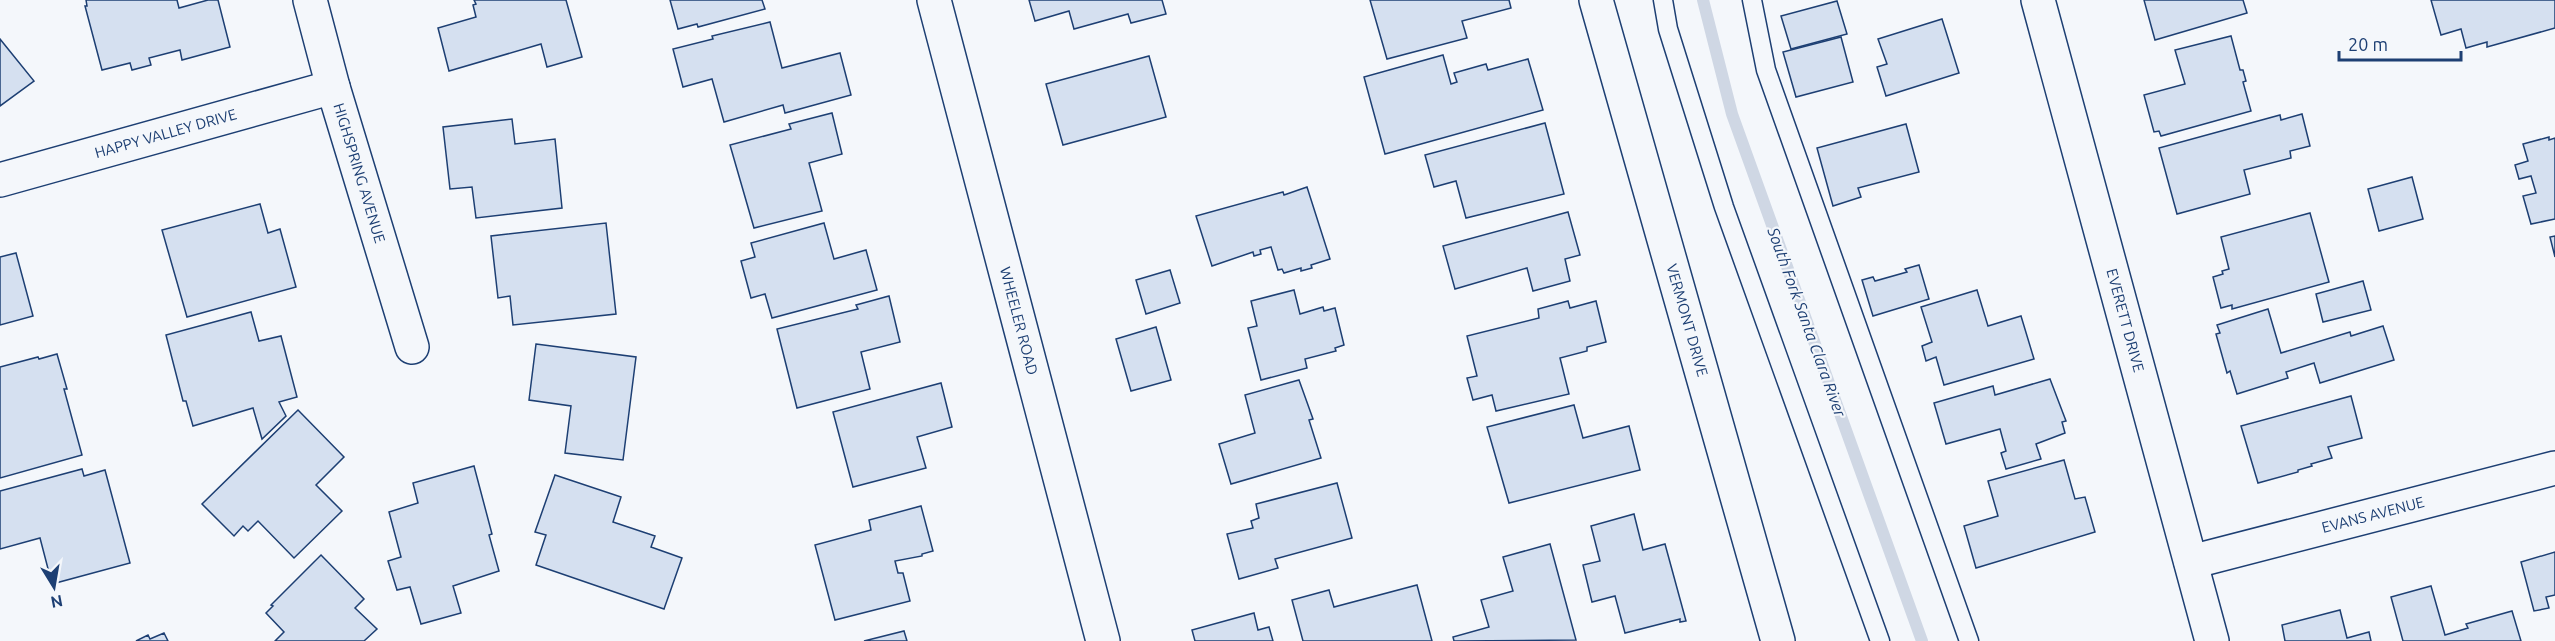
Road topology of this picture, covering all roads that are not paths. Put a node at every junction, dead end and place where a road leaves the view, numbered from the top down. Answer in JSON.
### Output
{"nodes":[{"id":1,"x":310,"y":0,"type":"edge"},
{"id":2,"x":934,"y":0,"type":"edge"},
{"id":3,"x":1596,"y":0,"type":"edge"},
{"id":4,"x":1663,"y":0,"type":"edge"},
{"id":5,"x":1752,"y":0,"type":"edge"},
{"id":6,"x":2038,"y":0,"type":"edge"},
{"id":7,"x":333,"y":87,"type":"junction"},
{"id":8,"x":0,"y":180,"type":"edge"},
{"id":9,"x":412,"y":346,"type":"dead end"},
{"id":10,"x":2555,"y":468,"type":"edge"},
{"id":11,"x":2191,"y":562,"type":"junction"},
{"id":12,"x":1103,"y":641,"type":"edge"},
{"id":13,"x":1778,"y":641,"type":"edge"},
{"id":14,"x":1880,"y":641,"type":"edge"},
{"id":15,"x":1969,"y":641,"type":"edge"},
{"id":16,"x":2212,"y":641,"type":"edge"}],
"edges":[{"from":1,"to":7,"type":"street","name":"HIGHSPRING AVENUE"},
{"from":2,"to":12,"type":"street","name":"WHEELER ROAD"},
{"from":3,"to":13,"type":"street","name":"VERMONT DRIVE"},
{"from":4,"to":14,"type":"lane"},
{"from":5,"to":15,"type":"lane"},
{"from":6,"to":11,"type":"street","name":"EVERETT DRIVE"},
{"from":7,"to":8,"type":"street","name":"HAPPY VALLEY DRIVE"},
{"from":7,"to":9,"type":"street","name":"HIGHSPRING AVENUE"},
{"from":10,"to":11,"type":"street","name":"EVANS AVENUE"},
{"from":11,"to":16,"type":"street","name":"EVERETT DRIVE"}]}
